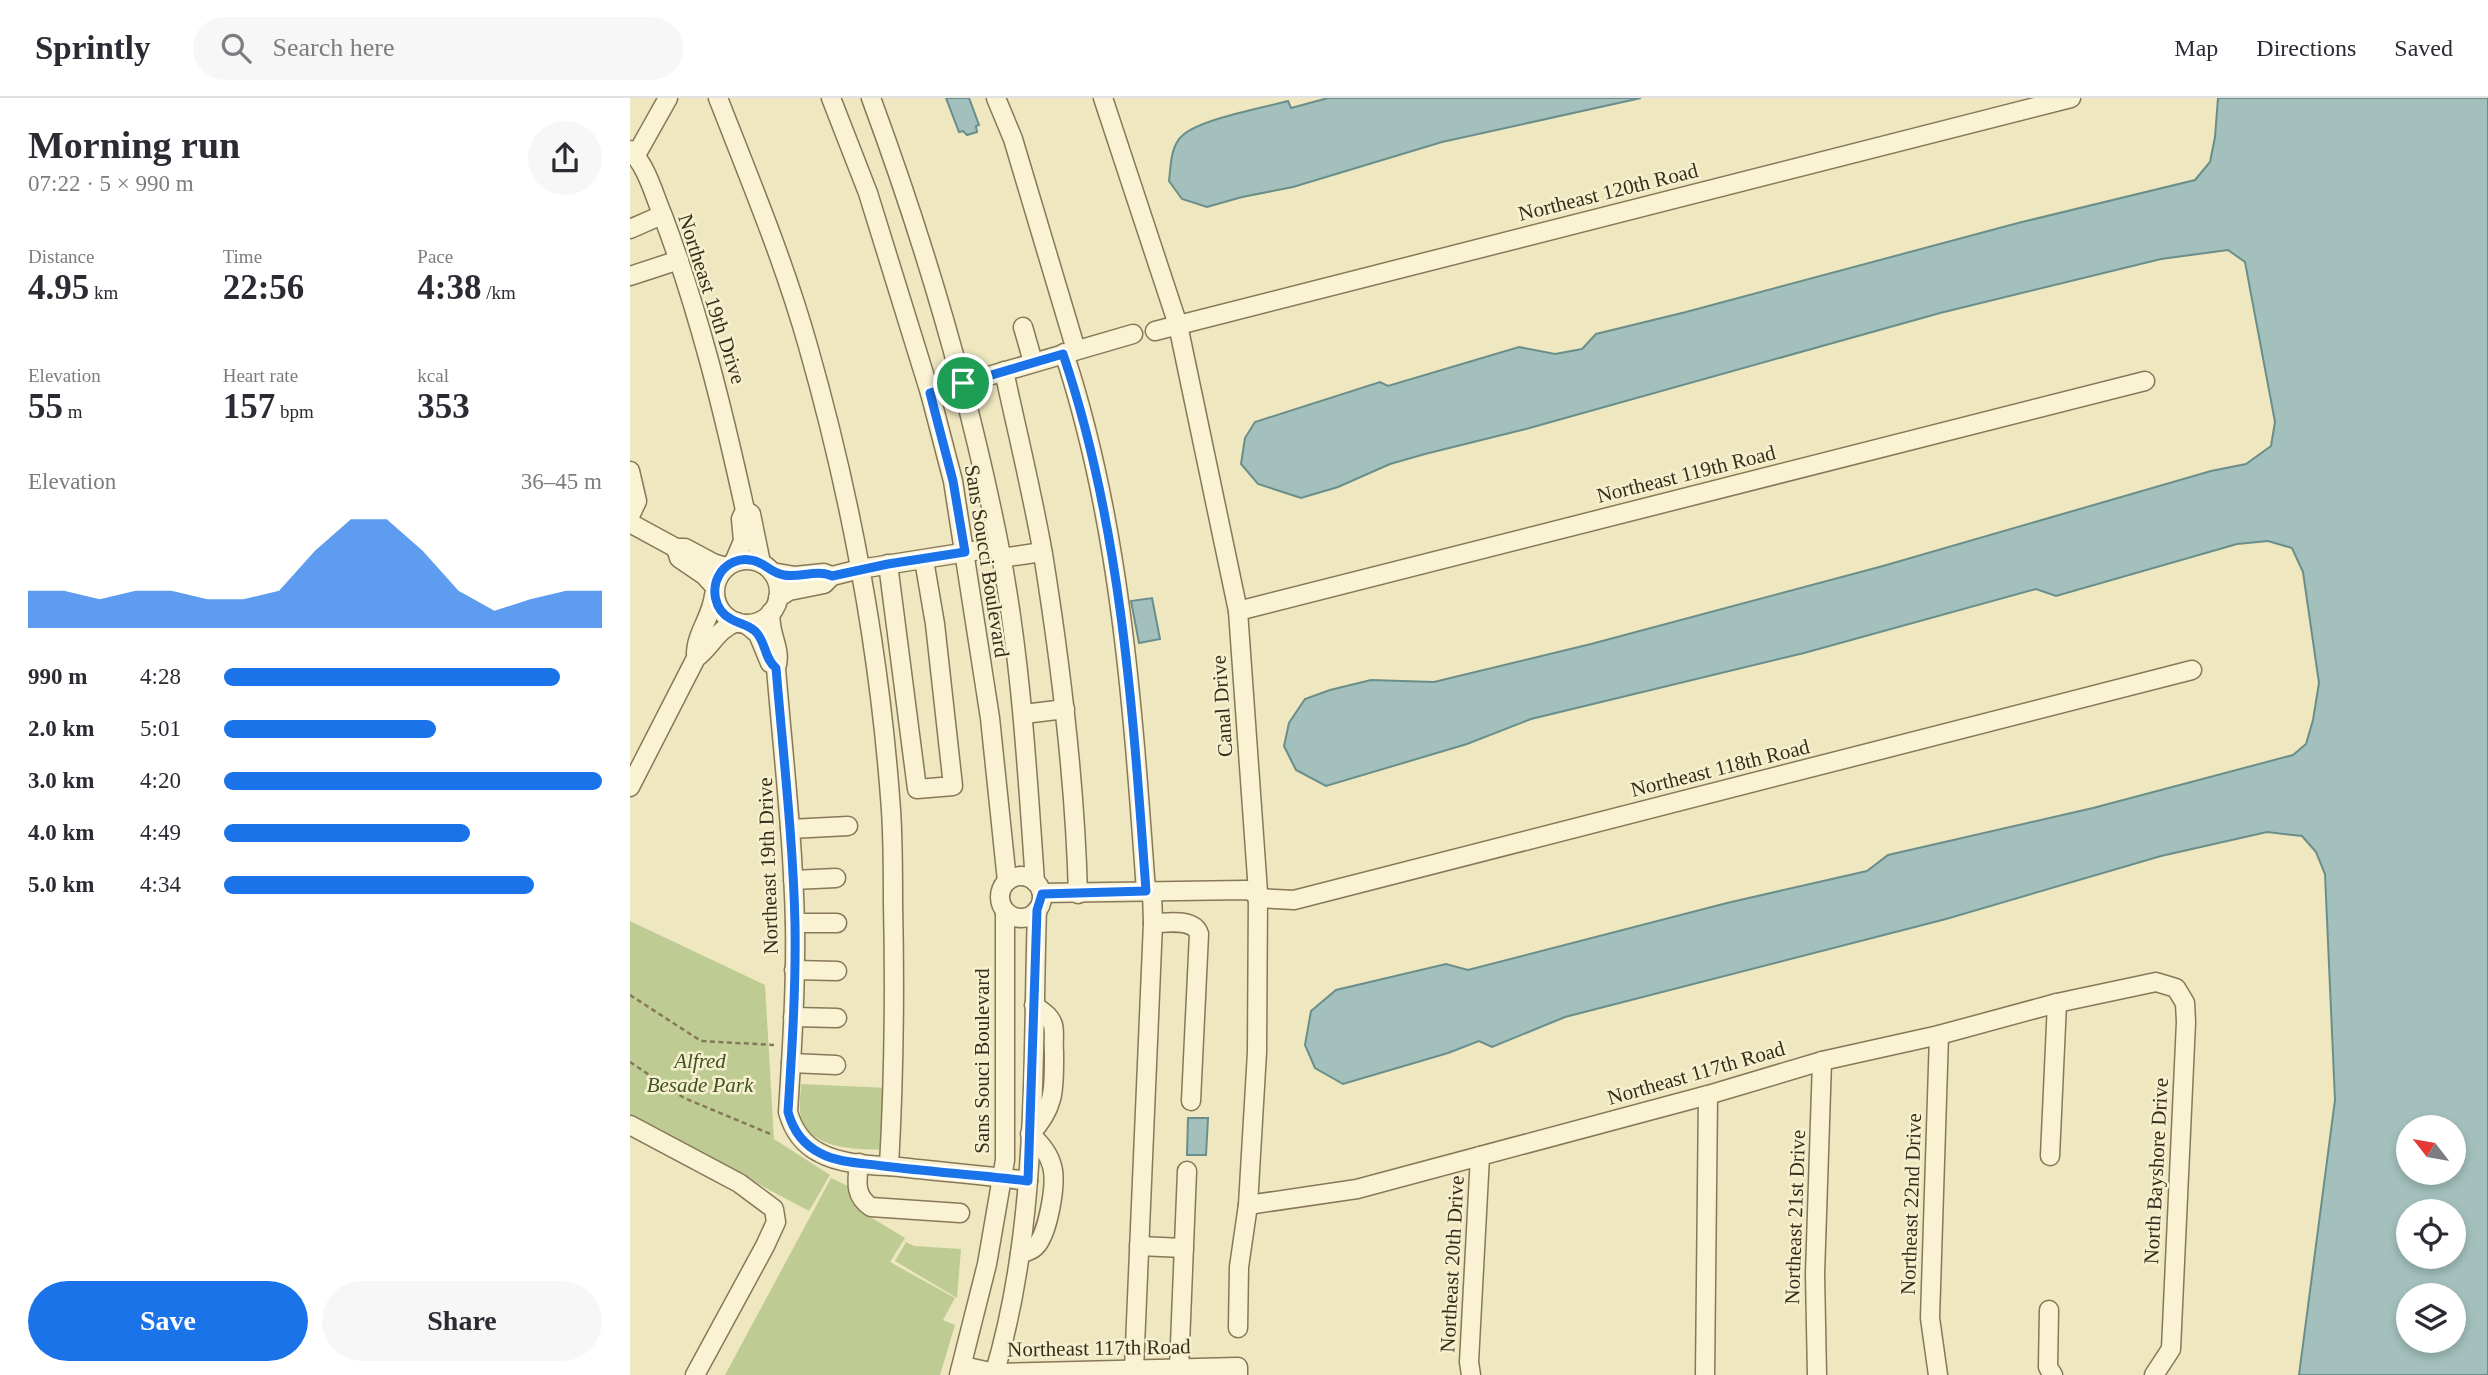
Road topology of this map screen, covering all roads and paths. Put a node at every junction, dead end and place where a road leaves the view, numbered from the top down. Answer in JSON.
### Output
{"nodes":[{"id":1,"x":668,"y":98,"type":"edge"},
{"id":2,"x":718,"y":98,"type":"edge"},
{"id":3,"x":831,"y":98,"type":"edge"},
{"id":4,"x":871,"y":98,"type":"edge"},
{"id":5,"x":996,"y":98,"type":"edge"},
{"id":6,"x":1103,"y":98,"type":"edge"},
{"id":7,"x":2071,"y":98,"type":"edge"},
{"id":8,"x":634,"y":160,"type":"edge"},
{"id":9,"x":662,"y":215,"type":"junction"},
{"id":10,"x":630,"y":229,"type":"edge"},
{"id":11,"x":679,"y":260,"type":"junction"},
{"id":12,"x":630,"y":276,"type":"edge"},
{"id":13,"x":1178,"y":325,"type":"junction"},
{"id":14,"x":1023,"y":327,"type":"dead end"},
{"id":15,"x":1155,"y":331,"type":"dead end"},
{"id":16,"x":1133,"y":334,"type":"dead end"},
{"id":17,"x":1070,"y":352,"type":"junction"},
{"id":18,"x":1033,"y":362,"type":"junction"},
{"id":19,"x":1004,"y":370,"type":"junction"},
{"id":20,"x":2145,"y":381,"type":"dead end"},
{"id":21,"x":963,"y":383,"type":"junction"},
{"id":22,"x":930,"y":393,"type":"junction"},
{"id":23,"x":630,"y":471,"type":"edge"},
{"id":24,"x":745,"y":510,"type":"junction"},
{"id":25,"x":630,"y":516,"type":"edge"},
{"id":26,"x":630,"y":523,"type":"edge"},
{"id":27,"x":676,"y":548,"type":"junction"},
{"id":28,"x":965,"y":552,"type":"junction"},
{"id":29,"x":1000,"y":552,"type":"junction"},
{"id":30,"x":1042,"y":552,"type":"junction"},
{"id":31,"x":924,"y":560,"type":"junction"},
{"id":32,"x":888,"y":564,"type":"junction"},
{"id":33,"x":730,"y":565,"type":"junction"},
{"id":34,"x":766,"y":567,"type":"junction"},
{"id":35,"x":860,"y":569,"type":"junction"},
{"id":36,"x":832,"y":576,"type":"junction"},
{"id":37,"x":715,"y":591,"type":"junction"},
{"id":38,"x":775,"y":605,"type":"junction"},
{"id":39,"x":1238,"y":611,"type":"junction"},
{"id":40,"x":741,"y":623,"type":"junction"},
{"id":41,"x":696,"y":658,"type":"junction"},
{"id":42,"x":776,"y":668,"type":"junction"},
{"id":43,"x":2192,"y":670,"type":"dead end"},
{"id":44,"x":1066,"y":709,"type":"junction"},
{"id":45,"x":1024,"y":714,"type":"junction"},
{"id":46,"x":630,"y":787,"type":"edge"},
{"id":47,"x":848,"y":826,"type":"dead end"},
{"id":48,"x":790,"y":829,"type":"junction"},
{"id":49,"x":836,"y":878,"type":"dead end"},
{"id":50,"x":793,"y":880,"type":"junction"},
{"id":51,"x":1007,"y":881,"type":"junction"},
{"id":52,"x":1149,"y":891,"type":"junction"},
{"id":53,"x":1078,"y":894,"type":"junction"},
{"id":54,"x":1038,"y":895,"type":"junction"},
{"id":55,"x":1257,"y":895,"type":"junction"},
{"id":56,"x":1005,"y":911,"type":"junction"},
{"id":57,"x":795,"y":923,"type":"junction"},
{"id":58,"x":838,"y":923,"type":"dead end"},
{"id":59,"x":1153,"y":923,"type":"junction"},
{"id":60,"x":794,"y":970,"type":"junction"},
{"id":61,"x":837,"y":971,"type":"dead end"},
{"id":62,"x":2156,"y":982,"type":"joint"},
{"id":63,"x":630,"y":995,"type":"edge"},
{"id":64,"x":2057,"y":1003,"type":"junction"},
{"id":65,"x":793,"y":1017,"type":"junction"},
{"id":66,"x":836,"y":1018,"type":"dead end"},
{"id":67,"x":1939,"y":1035,"type":"junction"},
{"id":68,"x":777,"y":1045,"type":"dead end"},
{"id":69,"x":1822,"y":1061,"type":"junction"},
{"id":70,"x":630,"y":1062,"type":"edge"},
{"id":71,"x":791,"y":1063,"type":"junction"},
{"id":72,"x":836,"y":1065,"type":"dead end"},
{"id":73,"x":1708,"y":1095,"type":"junction"},
{"id":74,"x":1191,"y":1101,"type":"dead end"},
{"id":75,"x":630,"y":1125,"type":"edge"},
{"id":76,"x":1030,"y":1134,"type":"junction"},
{"id":77,"x":773,"y":1135,"type":"dead end"},
{"id":78,"x":1480,"y":1156,"type":"junction"},
{"id":79,"x":2050,"y":1156,"type":"dead end"},
{"id":80,"x":859,"y":1163,"type":"junction"},
{"id":81,"x":889,"y":1166,"type":"junction"},
{"id":82,"x":1187,"y":1171,"type":"dead end"},
{"id":83,"x":1002,"y":1178,"type":"junction"},
{"id":84,"x":1028,"y":1181,"type":"junction"},
{"id":85,"x":1248,"y":1205,"type":"junction"},
{"id":86,"x":960,"y":1213,"type":"dead end"},
{"id":87,"x":1139,"y":1246,"type":"junction"},
{"id":88,"x":1184,"y":1248,"type":"junction"},
{"id":89,"x":1020,"y":1254,"type":"junction"},
{"id":90,"x":2049,"y":1310,"type":"dead end"},
{"id":91,"x":1238,"y":1328,"type":"dead end"},
{"id":92,"x":1179,"y":1369,"type":"junction"},
{"id":93,"x":961,"y":1371,"type":"edge"},
{"id":94,"x":1127,"y":1371,"type":"edge"},
{"id":95,"x":1238,"y":1371,"type":"edge"},
{"id":96,"x":994,"y":1374,"type":"edge"},
{"id":97,"x":1024,"y":1374,"type":"edge"},
{"id":98,"x":695,"y":1375,"type":"edge"},
{"id":99,"x":1471,"y":1375,"type":"edge"},
{"id":100,"x":1705,"y":1375,"type":"edge"},
{"id":101,"x":1817,"y":1375,"type":"edge"},
{"id":102,"x":1938,"y":1375,"type":"edge"},
{"id":103,"x":2053,"y":1375,"type":"edge"},
{"id":104,"x":2154,"y":1375,"type":"edge"}],
"edges":[{"from":1,"to":8,"type":"street"},
{"from":2,"to":35,"type":"street"},
{"from":3,"to":22,"type":"street","name":"Sans Soucci Boulevard"},
{"from":4,"to":21,"type":"street","name":"Sans Soucci Boulevard"},
{"from":5,"to":17,"type":"street"},
{"from":6,"to":13,"type":"street","name":"Canal Drive"},
{"from":7,"to":13,"type":"street","name":"Northeast 120th Road"},
{"from":8,"to":9,"type":"street","name":"Northeast 19th Drive"},
{"from":9,"to":10,"type":"street"},
{"from":9,"to":11,"type":"street","name":"Northeast 19th Drive"},
{"from":11,"to":12,"type":"street"},
{"from":11,"to":24,"type":"street","name":"Northeast 19th Drive"},
{"from":13,"to":15,"type":"street","name":"Northeast 120th Road"},
{"from":13,"to":39,"type":"street","name":"Canal Drive"},
{"from":14,"to":18,"type":"street"},
{"from":16,"to":17,"type":"street"},
{"from":17,"to":18,"type":"street"},
{"from":17,"to":52,"type":"street"},
{"from":18,"to":19,"type":"street"},
{"from":19,"to":21,"type":"street"},
{"from":19,"to":30,"type":"street"},
{"from":20,"to":39,"type":"street","name":"Northeast 119th Road"},
{"from":21,"to":22,"type":"street"},
{"from":21,"to":29,"type":"street","name":"Sans Soucci Boulevard"},
{"from":22,"to":28,"type":"street","name":"Sans Soucci Boulevard"},
{"from":23,"to":25,"type":"street"},
{"from":24,"to":33,"type":"street","name":"Northeast 19th Drive"},
{"from":24,"to":34,"type":"street","name":"Northeast 19th Drive"},
{"from":26,"to":27,"type":"street"},
{"from":27,"to":33,"type":"street"},
{"from":27,"to":37,"type":"street"},
{"from":28,"to":29,"type":"street"},
{"from":28,"to":31,"type":"street"},
{"from":28,"to":51,"type":"street","name":"Sans Soucci Boulevard"},
{"from":29,"to":30,"type":"street"},
{"from":29,"to":45,"type":"street","name":"Sans Soucci Boulevard"},
{"from":30,"to":44,"type":"street"},
{"from":31,"to":32,"type":"street"},
{"from":31,"to":32,"type":"street"},
{"from":32,"to":35,"type":"street"},
{"from":33,"to":34,"type":"street"},
{"from":33,"to":37,"type":"street"},
{"from":34,"to":36,"type":"street"},
{"from":34,"to":38,"type":"street"},
{"from":35,"to":36,"type":"street"},
{"from":35,"to":81,"type":"street"},
{"from":36,"to":38,"type":"street"},
{"from":37,"to":40,"type":"street"},
{"from":37,"to":41,"type":"street"},
{"from":38,"to":40,"type":"street"},
{"from":38,"to":42,"type":"street","name":"Northeast 19th Drive"},
{"from":39,"to":55,"type":"street","name":"Canal Drive"},
{"from":40,"to":41,"type":"street"},
{"from":40,"to":42,"type":"street","name":"Northeast 19th Drive"},
{"from":41,"to":46,"type":"street"},
{"from":42,"to":48,"type":"street","name":"Northeast 19th Drive"},
{"from":43,"to":55,"type":"street","name":"Northeast 118th Road"},
{"from":44,"to":45,"type":"street"},
{"from":44,"to":53,"type":"street"},
{"from":45,"to":54,"type":"street","name":"Sans Soucci Boulevard"},
{"from":47,"to":48,"type":"street"},
{"from":48,"to":50,"type":"street","name":"Northeast 19th Drive"},
{"from":49,"to":50,"type":"street"},
{"from":50,"to":57,"type":"street","name":"Northeast 19th Drive"},
{"from":51,"to":54,"type":"street"},
{"from":51,"to":56,"type":"street"},
{"from":52,"to":53,"type":"street","name":"Northeast 118th Road"},
{"from":52,"to":55,"type":"street","name":"Northeast 118th Road"},
{"from":52,"to":59,"type":"street"},
{"from":53,"to":54,"type":"street","name":"Northeast 118th Road"},
{"from":54,"to":56,"type":"street"},
{"from":54,"to":76,"type":"street"},
{"from":55,"to":85,"type":"street","name":"Canal Drive"},
{"from":56,"to":83,"type":"street","name":"Sans Souci Boulevard"},
{"from":57,"to":58,"type":"street"},
{"from":57,"to":60,"type":"street","name":"Northeast 19th Drive"},
{"from":59,"to":74,"type":"street"},
{"from":59,"to":87,"type":"street"},
{"from":60,"to":61,"type":"street"},
{"from":60,"to":65,"type":"street","name":"Northeast 19th Drive"},
{"from":62,"to":64,"type":"street","name":"Northeast 117th Road"},
{"from":62,"to":104,"type":"street","name":"North Bayshore Drive"},
{"from":63,"to":68,"type":"path"},
{"from":64,"to":67,"type":"street","name":"Northeast 117th Road"},
{"from":64,"to":79,"type":"street"},
{"from":65,"to":66,"type":"street"},
{"from":65,"to":71,"type":"street","name":"Northeast 19th Drive"},
{"from":67,"to":69,"type":"street","name":"Northeast 117th Road"},
{"from":67,"to":102,"type":"street","name":"Northeast 22nd Drive"},
{"from":69,"to":73,"type":"street","name":"Northeast 117th Road"},
{"from":69,"to":101,"type":"street","name":"Northeast 21st Drive"},
{"from":70,"to":77,"type":"path"},
{"from":71,"to":72,"type":"street"},
{"from":71,"to":80,"type":"street","name":"Northeast 19th Drive"},
{"from":73,"to":78,"type":"street","name":"Northeast 117th Road"},
{"from":73,"to":100,"type":"street"},
{"from":75,"to":98,"type":"street"},
{"from":76,"to":84,"type":"street"},
{"from":76,"to":89,"type":"street"},
{"from":78,"to":85,"type":"street","name":"Northeast 117th Road"},
{"from":78,"to":99,"type":"street","name":"Northeast 20th Drive"},
{"from":80,"to":81,"type":"street","name":"Northeast 19th Drive"},
{"from":80,"to":86,"type":"street"},
{"from":81,"to":83,"type":"street","name":"Northeast 19th Drive"},
{"from":82,"to":88,"type":"street"},
{"from":83,"to":84,"type":"street","name":"Northeast 19th Drive"},
{"from":83,"to":93,"type":"street","name":"Sans Souci Boulevard"},
{"from":84,"to":89,"type":"street"},
{"from":85,"to":91,"type":"street","name":"Canal Drive"},
{"from":87,"to":88,"type":"street"},
{"from":87,"to":94,"type":"street"},
{"from":88,"to":92,"type":"street"},
{"from":89,"to":96,"type":"street"},
{"from":90,"to":103,"type":"street"},
{"from":92,"to":94,"type":"street","name":"Northeast 117th Road"},
{"from":92,"to":95,"type":"street","name":"Northeast 117th Road"},
{"from":93,"to":96,"type":"street","name":"Northeast 117th Road"},
{"from":94,"to":97,"type":"street","name":"Northeast 117th Road"},
{"from":96,"to":97,"type":"street","name":"Northeast 117th Road"}]}
